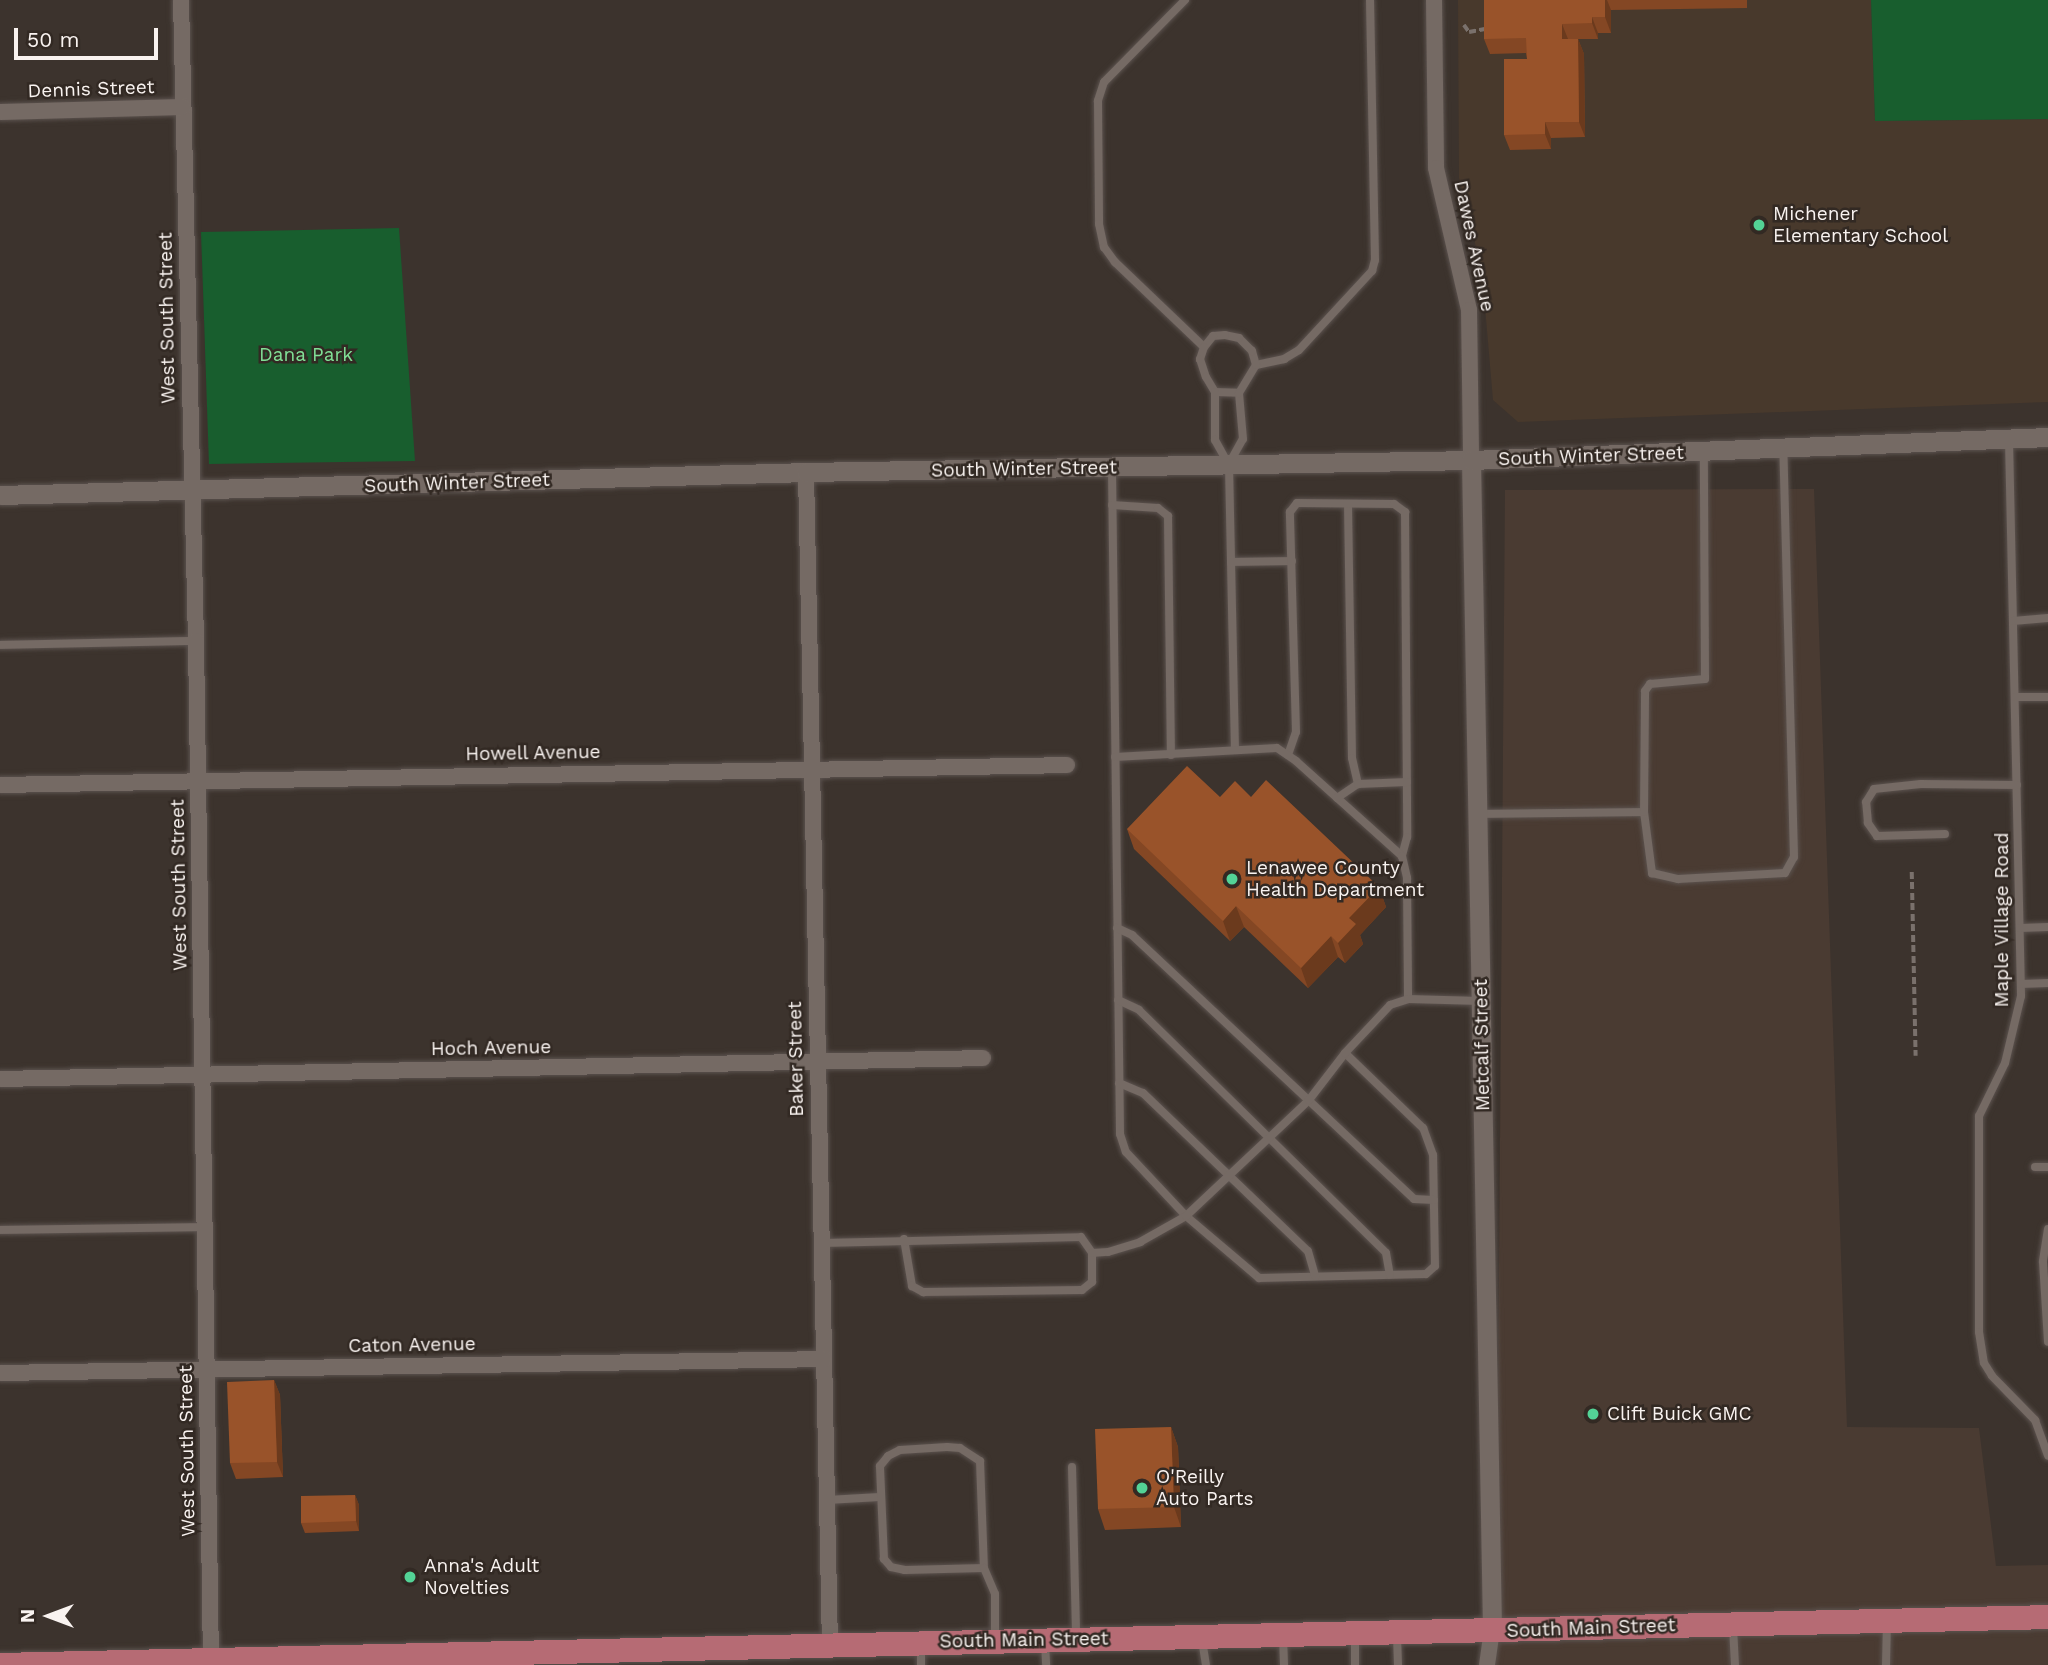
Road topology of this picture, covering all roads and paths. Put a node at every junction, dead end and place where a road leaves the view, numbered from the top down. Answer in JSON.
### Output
{"nodes":[{"id":1,"x":181,"y":0,"type":"edge"},
{"id":2,"x":1185,"y":0,"type":"edge"},
{"id":3,"x":1370,"y":0,"type":"edge"},
{"id":4,"x":1434,"y":0,"type":"edge"},
{"id":5,"x":1485,"y":21,"type":"edge"},
{"id":6,"x":1464,"y":25,"type":"dead end"},
{"id":7,"x":183,"y":107,"type":"junction"},
{"id":8,"x":0,"y":112,"type":"edge"},
{"id":9,"x":1204,"y":347,"type":"junction"},
{"id":10,"x":1256,"y":365,"type":"junction"},
{"id":11,"x":1215,"y":392,"type":"junction"},
{"id":12,"x":1239,"y":393,"type":"junction"},
{"id":13,"x":2048,"y":437,"type":"edge"},
{"id":14,"x":2009,"y":439,"type":"junction"},
{"id":15,"x":1783,"y":449,"type":"junction"},
{"id":16,"x":1704,"y":453,"type":"junction"},
{"id":17,"x":1471,"y":460,"type":"junction"},
{"id":18,"x":1228,"y":465,"type":"junction"},
{"id":19,"x":1112,"y":467,"type":"junction"},
{"id":20,"x":806,"y":472,"type":"junction"},
{"id":21,"x":192,"y":491,"type":"junction"},
{"id":22,"x":0,"y":495,"type":"edge"},
{"id":23,"x":1348,"y":504,"type":"junction"},
{"id":24,"x":1112,"y":505,"type":"junction"},
{"id":25,"x":1292,"y":561,"type":"junction"},
{"id":26,"x":1231,"y":562,"type":"junction"},
{"id":27,"x":2048,"y":618,"type":"edge"},
{"id":28,"x":2013,"y":621,"type":"junction"},
{"id":29,"x":196,"y":641,"type":"junction"},
{"id":30,"x":0,"y":645,"type":"edge"},
{"id":31,"x":2015,"y":697,"type":"junction"},
{"id":32,"x":2048,"y":697,"type":"edge"},
{"id":33,"x":1235,"y":750,"type":"junction"},
{"id":34,"x":1171,"y":755,"type":"junction"},
{"id":35,"x":1288,"y":755,"type":"junction"},
{"id":36,"x":1115,"y":757,"type":"junction"},
{"id":37,"x":1067,"y":765,"type":"dead end"},
{"id":38,"x":812,"y":768,"type":"junction"},
{"id":39,"x":198,"y":781,"type":"junction"},
{"id":40,"x":1407,"y":782,"type":"junction"},
{"id":41,"x":1358,"y":784,"type":"junction"},
{"id":42,"x":0,"y":785,"type":"edge"},
{"id":43,"x":2017,"y":785,"type":"junction"},
{"id":44,"x":1337,"y":797,"type":"junction"},
{"id":45,"x":1644,"y":812,"type":"junction"},
{"id":46,"x":1477,"y":814,"type":"junction"},
{"id":47,"x":1945,"y":834,"type":"dead end"},
{"id":48,"x":1402,"y":856,"type":"junction"},
{"id":49,"x":1912,"y":872,"type":"dead end"},
{"id":50,"x":2048,"y":927,"type":"edge"},
{"id":51,"x":1117,"y":928,"type":"junction"},
{"id":52,"x":2020,"y":929,"type":"junction"},
{"id":53,"x":2048,"y":983,"type":"edge"},
{"id":54,"x":2021,"y":984,"type":"junction"},
{"id":55,"x":1408,"y":999,"type":"junction"},
{"id":56,"x":1118,"y":1000,"type":"junction"},
{"id":57,"x":1481,"y":1000,"type":"junction"},
{"id":58,"x":1345,"y":1053,"type":"junction"},
{"id":59,"x":1916,"y":1056,"type":"dead end"},
{"id":60,"x":983,"y":1058,"type":"dead end"},
{"id":61,"x":817,"y":1063,"type":"junction"},
{"id":62,"x":204,"y":1075,"type":"junction"},
{"id":63,"x":0,"y":1079,"type":"edge"},
{"id":64,"x":1119,"y":1083,"type":"junction"},
{"id":65,"x":1309,"y":1100,"type":"junction"},
{"id":66,"x":1268,"y":1138,"type":"junction"},
{"id":67,"x":2035,"y":1167,"type":"dead end"},
{"id":68,"x":2048,"y":1167,"type":"edge"},
{"id":69,"x":1228,"y":1175,"type":"junction"},
{"id":70,"x":1434,"y":1200,"type":"junction"},
{"id":71,"x":1186,"y":1216,"type":"junction"},
{"id":72,"x":206,"y":1227,"type":"junction"},
{"id":73,"x":2048,"y":1229,"type":"edge"},
{"id":74,"x":0,"y":1230,"type":"edge"},
{"id":75,"x":904,"y":1239,"type":"junction"},
{"id":76,"x":822,"y":1243,"type":"junction"},
{"id":77,"x":1092,"y":1253,"type":"junction"},
{"id":78,"x":1390,"y":1275,"type":"junction"},
{"id":79,"x":1315,"y":1276,"type":"junction"},
{"id":80,"x":2048,"y":1342,"type":"edge"},
{"id":81,"x":824,"y":1359,"type":"junction"},
{"id":82,"x":207,"y":1369,"type":"junction"},
{"id":83,"x":0,"y":1373,"type":"edge"},
{"id":84,"x":2048,"y":1425,"type":"edge"},
{"id":85,"x":2039,"y":1430,"type":"junction"},
{"id":86,"x":2048,"y":1456,"type":"edge"},
{"id":87,"x":1072,"y":1467,"type":"dead end"},
{"id":88,"x":880,"y":1497,"type":"junction"},
{"id":89,"x":827,"y":1500,"type":"junction"},
{"id":90,"x":984,"y":1568,"type":"junction"},
{"id":91,"x":2048,"y":1617,"type":"edge"},
{"id":92,"x":1887,"y":1621,"type":"junction"},
{"id":93,"x":1732,"y":1625,"type":"junction"},
{"id":94,"x":1492,"y":1631,"type":"junction"},
{"id":95,"x":1397,"y":1633,"type":"junction"},
{"id":96,"x":1355,"y":1634,"type":"junction"},
{"id":97,"x":1283,"y":1635,"type":"junction"},
{"id":98,"x":1202,"y":1637,"type":"junction"},
{"id":99,"x":1076,"y":1639,"type":"junction"},
{"id":100,"x":1045,"y":1640,"type":"junction"},
{"id":101,"x":995,"y":1641,"type":"junction"},
{"id":102,"x":830,"y":1644,"type":"junction"},
{"id":103,"x":921,"y":1654,"type":"edge"},
{"id":104,"x":463,"y":1659,"type":"edge"},
{"id":105,"x":529,"y":1659,"type":"edge"},
{"id":106,"x":211,"y":1661,"type":"junction"},
{"id":107,"x":0,"y":1665,"type":"edge"},
{"id":108,"x":11,"y":1665,"type":"edge"},
{"id":109,"x":1046,"y":1665,"type":"edge"},
{"id":110,"x":1206,"y":1665,"type":"edge"},
{"id":111,"x":1284,"y":1665,"type":"edge"},
{"id":112,"x":1355,"y":1665,"type":"edge"},
{"id":113,"x":1398,"y":1665,"type":"edge"},
{"id":114,"x":1487,"y":1665,"type":"edge"},
{"id":115,"x":1734,"y":1665,"type":"edge"},
{"id":116,"x":1886,"y":1665,"type":"edge"}],
"edges":[{"from":1,"to":7,"type":"street","name":"West South Street"},
{"from":2,"to":9,"type":"lane"},
{"from":3,"to":10,"type":"lane"},
{"from":4,"to":17,"type":"street","name":"Dawes Avenue"},
{"from":5,"to":6,"type":"path"},
{"from":7,"to":8,"type":"street","name":"Dennis Street"},
{"from":7,"to":21,"type":"street","name":"West South Street"},
{"from":9,"to":10,"type":"lane"},
{"from":9,"to":11,"type":"lane"},
{"from":10,"to":12,"type":"lane"},
{"from":11,"to":12,"type":"lane"},
{"from":11,"to":18,"type":"lane"},
{"from":12,"to":18,"type":"lane"},
{"from":13,"to":14,"type":"street","name":"South Winter Street"},
{"from":14,"to":15,"type":"street","name":"South Winter Street"},
{"from":14,"to":28,"type":"lane","name":"Maple Village Road"},
{"from":15,"to":16,"type":"street","name":"South Winter Street"},
{"from":15,"to":45,"type":"lane"},
{"from":16,"to":17,"type":"street","name":"South Winter Street"},
{"from":16,"to":45,"type":"lane"},
{"from":17,"to":18,"type":"street","name":"South Winter Street"},
{"from":17,"to":46,"type":"street","name":"Metcalf Street"},
{"from":18,"to":19,"type":"street","name":"South Winter Street"},
{"from":18,"to":26,"type":"lane"},
{"from":19,"to":20,"type":"street","name":"South Winter Street"},
{"from":19,"to":24,"type":"lane"},
{"from":20,"to":21,"type":"street","name":"South Winter Street"},
{"from":20,"to":38,"type":"street","name":"Baker Street"},
{"from":21,"to":22,"type":"street","name":"South Winter Street"},
{"from":21,"to":29,"type":"street","name":"West South Street"},
{"from":23,"to":25,"type":"lane"},
{"from":23,"to":40,"type":"lane"},
{"from":23,"to":41,"type":"lane"},
{"from":24,"to":34,"type":"lane"},
{"from":24,"to":36,"type":"lane"},
{"from":25,"to":26,"type":"lane"},
{"from":25,"to":35,"type":"lane"},
{"from":26,"to":33,"type":"lane"},
{"from":27,"to":28,"type":"lane"},
{"from":28,"to":31,"type":"lane","name":"Maple Village Road"},
{"from":29,"to":30,"type":"lane"},
{"from":29,"to":39,"type":"street","name":"West South Street"},
{"from":31,"to":32,"type":"lane"},
{"from":31,"to":43,"type":"lane","name":"Maple Village Road"},
{"from":33,"to":34,"type":"lane"},
{"from":33,"to":35,"type":"lane"},
{"from":34,"to":36,"type":"lane"},
{"from":35,"to":44,"type":"lane"},
{"from":36,"to":51,"type":"lane"},
{"from":37,"to":38,"type":"street","name":"Howell Avenue"},
{"from":38,"to":39,"type":"street","name":"Howell Avenue"},
{"from":38,"to":61,"type":"street","name":"Baker Street"},
{"from":39,"to":42,"type":"street","name":"Howell Avenue"},
{"from":39,"to":62,"type":"street","name":"West South Street"},
{"from":40,"to":41,"type":"lane"},
{"from":40,"to":48,"type":"lane"},
{"from":41,"to":44,"type":"lane"},
{"from":43,"to":47,"type":"lane"},
{"from":43,"to":52,"type":"lane","name":"Maple Village Road"},
{"from":44,"to":48,"type":"lane"},
{"from":45,"to":46,"type":"lane"},
{"from":46,"to":57,"type":"street","name":"Metcalf Street"},
{"from":48,"to":55,"type":"lane"},
{"from":49,"to":59,"type":"path"},
{"from":50,"to":52,"type":"lane"},
{"from":51,"to":56,"type":"lane"},
{"from":51,"to":65,"type":"lane"},
{"from":52,"to":54,"type":"lane","name":"Maple Village Road"},
{"from":53,"to":54,"type":"lane"},
{"from":54,"to":85,"type":"lane","name":"Maple Village Road"},
{"from":55,"to":57,"type":"lane"},
{"from":55,"to":58,"type":"lane"},
{"from":56,"to":64,"type":"lane"},
{"from":56,"to":66,"type":"lane"},
{"from":57,"to":94,"type":"street","name":"Metcalf Street"},
{"from":58,"to":65,"type":"lane"},
{"from":58,"to":70,"type":"lane"},
{"from":60,"to":61,"type":"street","name":"Hoch Avenue"},
{"from":61,"to":62,"type":"street","name":"Hoch Avenue"},
{"from":61,"to":76,"type":"street","name":"Baker Street"},
{"from":62,"to":63,"type":"street","name":"Hoch Avenue"},
{"from":62,"to":72,"type":"street","name":"West South Street"},
{"from":64,"to":69,"type":"lane"},
{"from":64,"to":71,"type":"lane"},
{"from":65,"to":66,"type":"lane"},
{"from":65,"to":70,"type":"lane"},
{"from":66,"to":69,"type":"lane"},
{"from":66,"to":78,"type":"lane"},
{"from":67,"to":68,"type":"lane"},
{"from":69,"to":71,"type":"lane"},
{"from":69,"to":79,"type":"lane"},
{"from":70,"to":78,"type":"lane"},
{"from":71,"to":77,"type":"lane"},
{"from":71,"to":79,"type":"lane"},
{"from":72,"to":74,"type":"lane"},
{"from":72,"to":82,"type":"street","name":"West South Street"},
{"from":73,"to":80,"type":"lane"},
{"from":75,"to":76,"type":"lane"},
{"from":75,"to":77,"type":"lane"},
{"from":75,"to":77,"type":"lane"},
{"from":76,"to":81,"type":"street","name":"Baker Street"},
{"from":78,"to":79,"type":"lane"},
{"from":81,"to":82,"type":"street","name":"Caton Avenue"},
{"from":81,"to":89,"type":"street","name":"Baker Street"},
{"from":82,"to":83,"type":"street","name":"Caton Avenue"},
{"from":82,"to":106,"type":"street","name":"West South Street"},
{"from":84,"to":85,"type":"lane"},
{"from":85,"to":86,"type":"lane","name":"Maple Village Road"},
{"from":87,"to":99,"type":"lane"},
{"from":88,"to":89,"type":"lane"},
{"from":88,"to":90,"type":"lane"},
{"from":88,"to":90,"type":"lane"},
{"from":89,"to":102,"type":"street","name":"Baker Street"},
{"from":90,"to":101,"type":"lane"},
{"from":91,"to":92,"type":"main road","name":"South Main Street"},
{"from":92,"to":93,"type":"main road","name":"South Main Street"},
{"from":92,"to":116,"type":"lane"},
{"from":93,"to":94,"type":"main road","name":"South Main Street"},
{"from":93,"to":115,"type":"lane"},
{"from":94,"to":95,"type":"main road","name":"South Main Street"},
{"from":94,"to":114,"type":"street"},
{"from":95,"to":96,"type":"main road","name":"South Main Street"},
{"from":95,"to":113,"type":"lane"},
{"from":96,"to":97,"type":"main road","name":"South Main Street"},
{"from":96,"to":112,"type":"lane"},
{"from":97,"to":98,"type":"main road","name":"South Main Street"},
{"from":97,"to":111,"type":"lane"},
{"from":98,"to":99,"type":"main road","name":"South Main Street"},
{"from":98,"to":110,"type":"lane"},
{"from":99,"to":100,"type":"main road","name":"South Main Street"},
{"from":100,"to":101,"type":"main road","name":"South Main Street"},
{"from":100,"to":109,"type":"lane"},
{"from":101,"to":103,"type":"main road","name":"South Main Street"},
{"from":102,"to":103,"type":"main road","name":"South Main Street"},
{"from":102,"to":105,"type":"main road","name":"South Main Street"},
{"from":104,"to":105,"type":"main road","name":"South Main Street"},
{"from":104,"to":106,"type":"main road","name":"South Main Street"},
{"from":106,"to":108,"type":"main road","name":"South Main Street"},
{"from":107,"to":108,"type":"main road","name":"South Main Street"}]}
